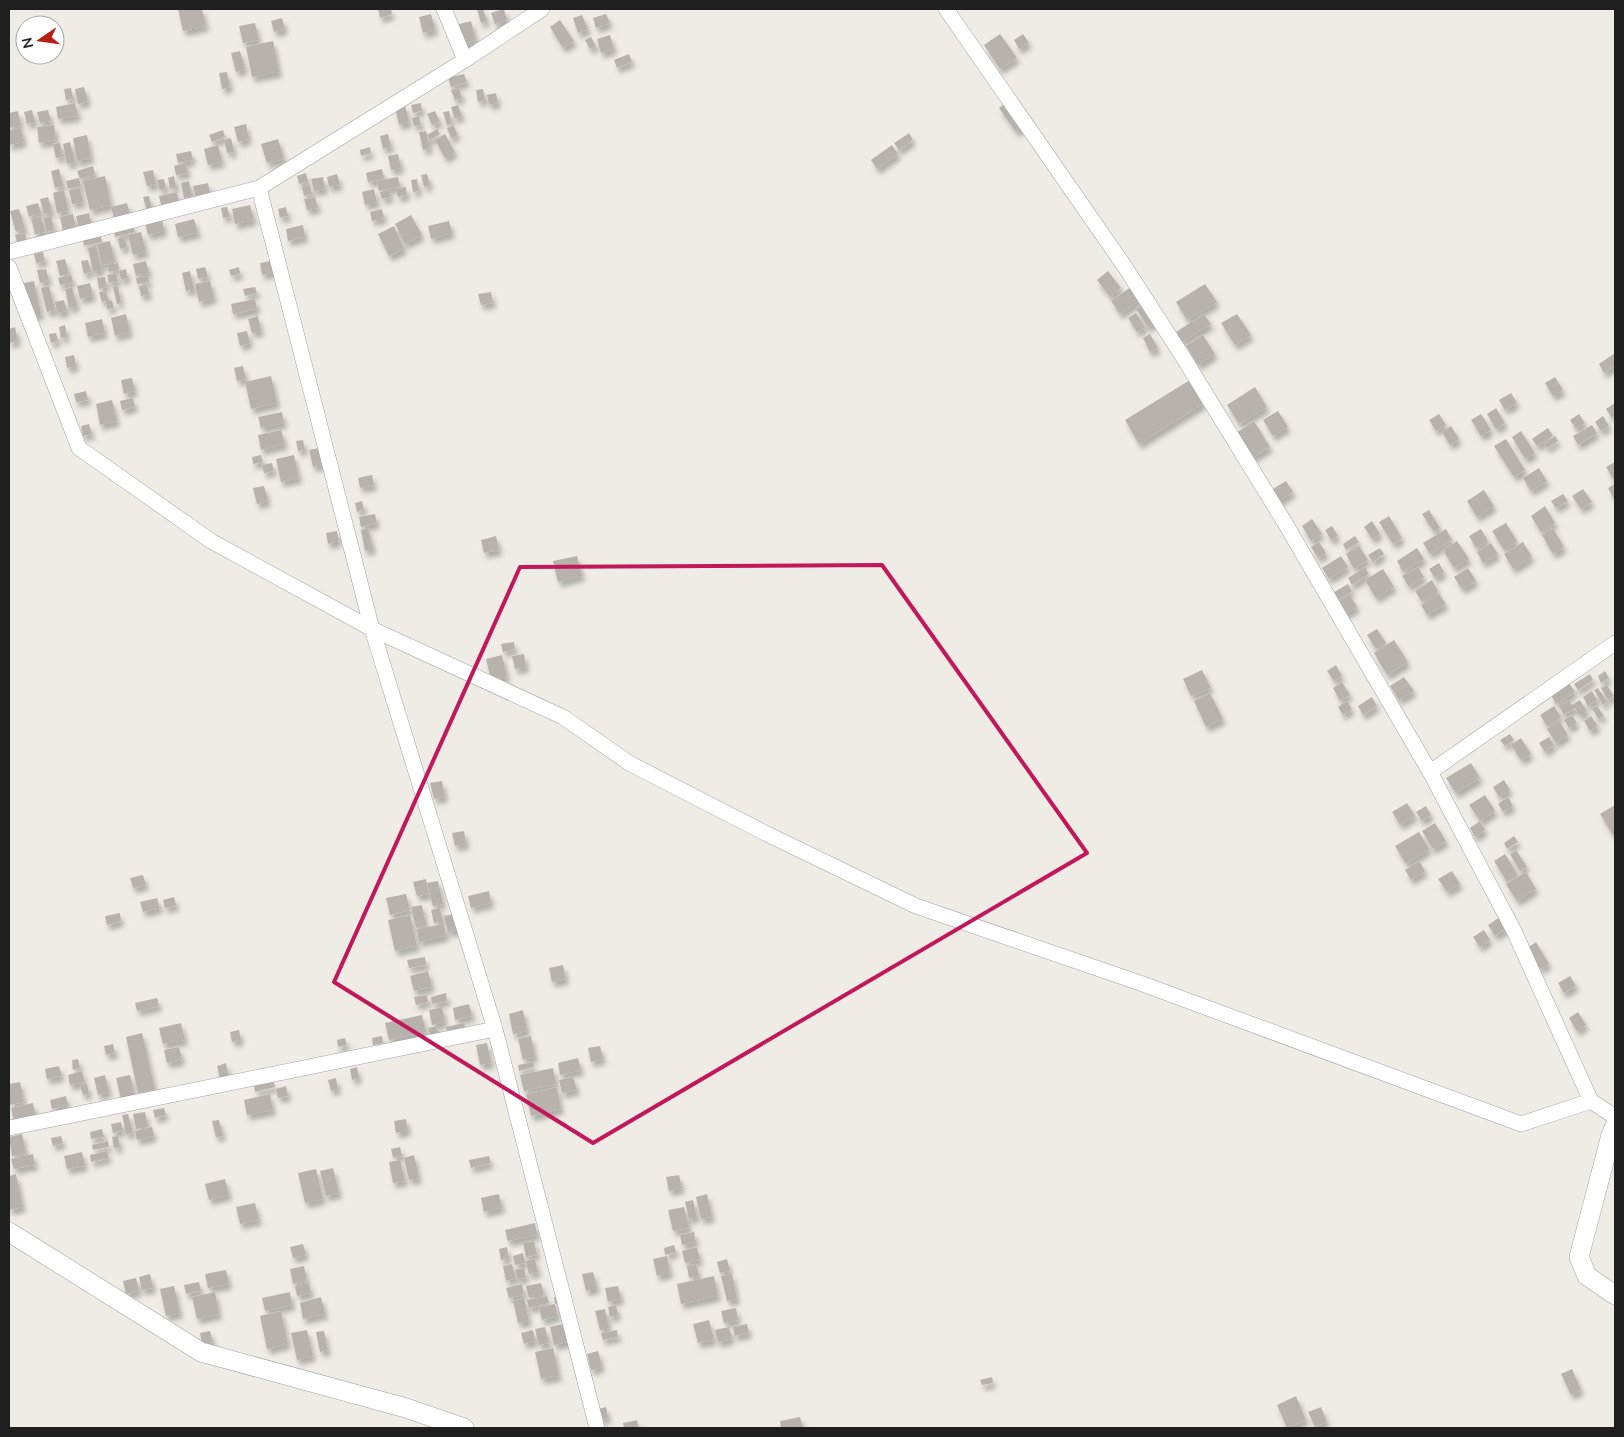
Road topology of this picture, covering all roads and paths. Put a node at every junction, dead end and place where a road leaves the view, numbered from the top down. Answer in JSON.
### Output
{"nodes":[{"id":1,"x":444,"y":9,"type":"edge"},
{"id":2,"x":542,"y":9,"type":"edge"},
{"id":3,"x":946,"y":9,"type":"edge"},
{"id":4,"x":465,"y":60,"type":"junction"},
{"id":5,"x":258,"y":188,"type":"junction"},
{"id":6,"x":9,"y":252,"type":"edge"},
{"id":7,"x":9,"y":267,"type":"edge"},
{"id":8,"x":372,"y":629,"type":"junction"},
{"id":9,"x":1615,"y":643,"type":"edge"},
{"id":10,"x":1430,"y":772,"type":"junction"},
{"id":11,"x":496,"y":1029,"type":"junction"},
{"id":12,"x":1591,"y":1101,"type":"junction"},
{"id":13,"x":1615,"y":1117,"type":"edge"},
{"id":14,"x":9,"y":1128,"type":"edge"},
{"id":15,"x":1613,"y":1130,"type":"edge"},
{"id":16,"x":9,"y":1232,"type":"edge"},
{"id":17,"x":1615,"y":1295,"type":"edge"},
{"id":18,"x":464,"y":1428,"type":"edge"},
{"id":19,"x":597,"y":1428,"type":"edge"}],
"edges":[{"from":1,"to":4,"type":"street"},
{"from":2,"to":4,"type":"street"},
{"from":3,"to":10,"type":"street"},
{"from":4,"to":5,"type":"street"},
{"from":5,"to":6,"type":"street"},
{"from":5,"to":8,"type":"street"},
{"from":7,"to":8,"type":"street"},
{"from":8,"to":11,"type":"street"},
{"from":8,"to":12,"type":"street"},
{"from":9,"to":10,"type":"street"},
{"from":10,"to":12,"type":"street"},
{"from":11,"to":14,"type":"street"},
{"from":11,"to":19,"type":"street"},
{"from":12,"to":13,"type":"street"},
{"from":15,"to":17,"type":"street"},
{"from":16,"to":18,"type":"street"}]}
